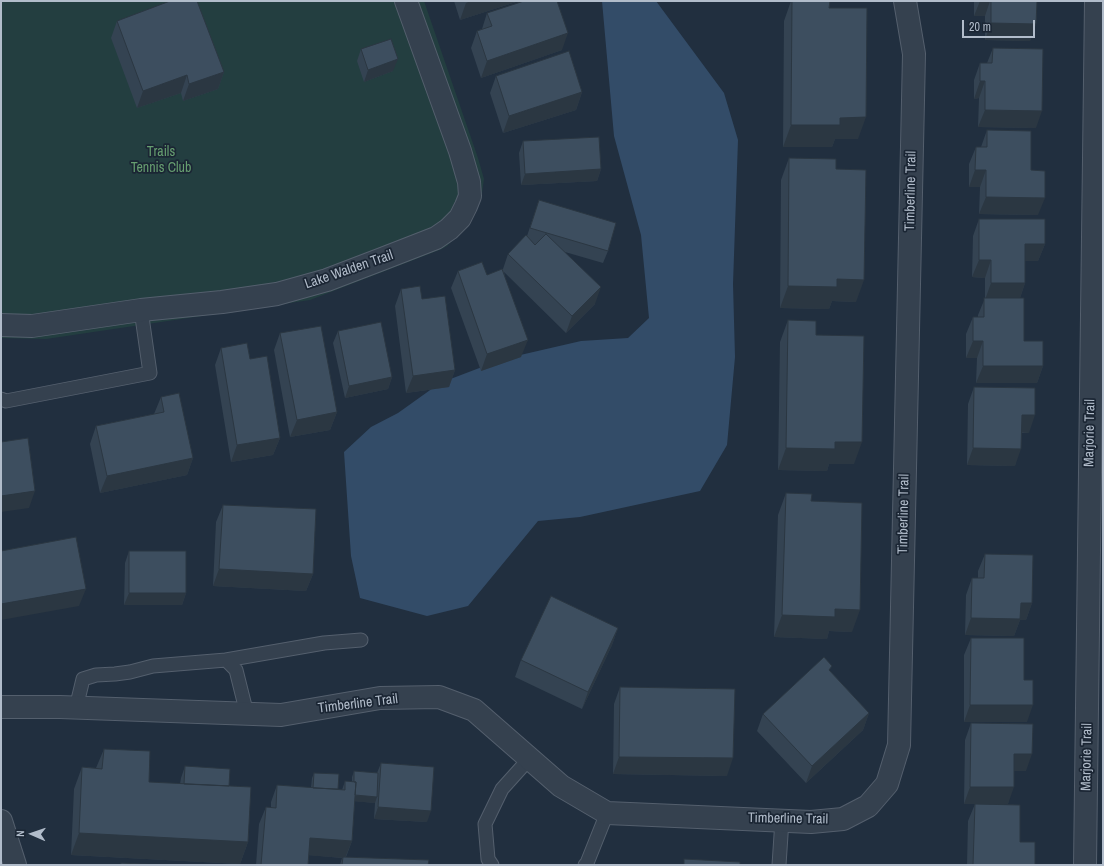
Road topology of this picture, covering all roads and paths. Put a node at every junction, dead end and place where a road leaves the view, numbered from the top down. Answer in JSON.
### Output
{"nodes":[{"id":1,"x":406,"y":1,"type":"edge"},
{"id":2,"x":905,"y":1,"type":"edge"},
{"id":3,"x":1096,"y":1,"type":"edge"},
{"id":4,"x":141,"y":310,"type":"junction"},
{"id":5,"x":1,"y":324,"type":"edge"},
{"id":6,"x":1,"y":399,"type":"edge"},
{"id":7,"x":1096,"y":480,"type":"edge"},
{"id":8,"x":361,"y":640,"type":"dead end"},
{"id":9,"x":226,"y":660,"type":"junction"},
{"id":10,"x":1,"y":707,"type":"edge"},
{"id":11,"x":76,"y":708,"type":"junction"},
{"id":12,"x":247,"y":714,"type":"junction"},
{"id":13,"x":529,"y":759,"type":"junction"},
{"id":14,"x":606,"y":813,"type":"junction"},
{"id":15,"x":782,"y":820,"type":"junction"},
{"id":16,"x":1,"y":821,"type":"edge"},
{"id":17,"x":15,"y":865,"type":"edge"},
{"id":18,"x":492,"y":865,"type":"edge"},
{"id":19,"x":585,"y":865,"type":"edge"},
{"id":20,"x":779,"y":865,"type":"edge"},
{"id":21,"x":1086,"y":865,"type":"edge"}],
"edges":[{"from":1,"to":4,"type":"street","name":"Lake Walden Trail"},
{"from":2,"to":15,"type":"street","name":"Timberline Trail"},
{"from":3,"to":7,"type":"street","name":"Marjorie Trail"},
{"from":4,"to":5,"type":"street","name":"Lake Walden Trail"},
{"from":4,"to":6,"type":"lane"},
{"from":7,"to":21,"type":"street","name":"Marjorie Trail"},
{"from":8,"to":9,"type":"lane"},
{"from":9,"to":11,"type":"lane"},
{"from":9,"to":12,"type":"lane"},
{"from":10,"to":11,"type":"street","name":"Timberline Trail"},
{"from":11,"to":12,"type":"street","name":"Timberline Trail"},
{"from":12,"to":13,"type":"street","name":"Timberline Trail"},
{"from":13,"to":14,"type":"street","name":"Timberline Trail"},
{"from":13,"to":18,"type":"lane"},
{"from":14,"to":15,"type":"street","name":"Timberline Trail"},
{"from":14,"to":19,"type":"lane"},
{"from":15,"to":20,"type":"lane"},
{"from":16,"to":17,"type":"street"}]}
